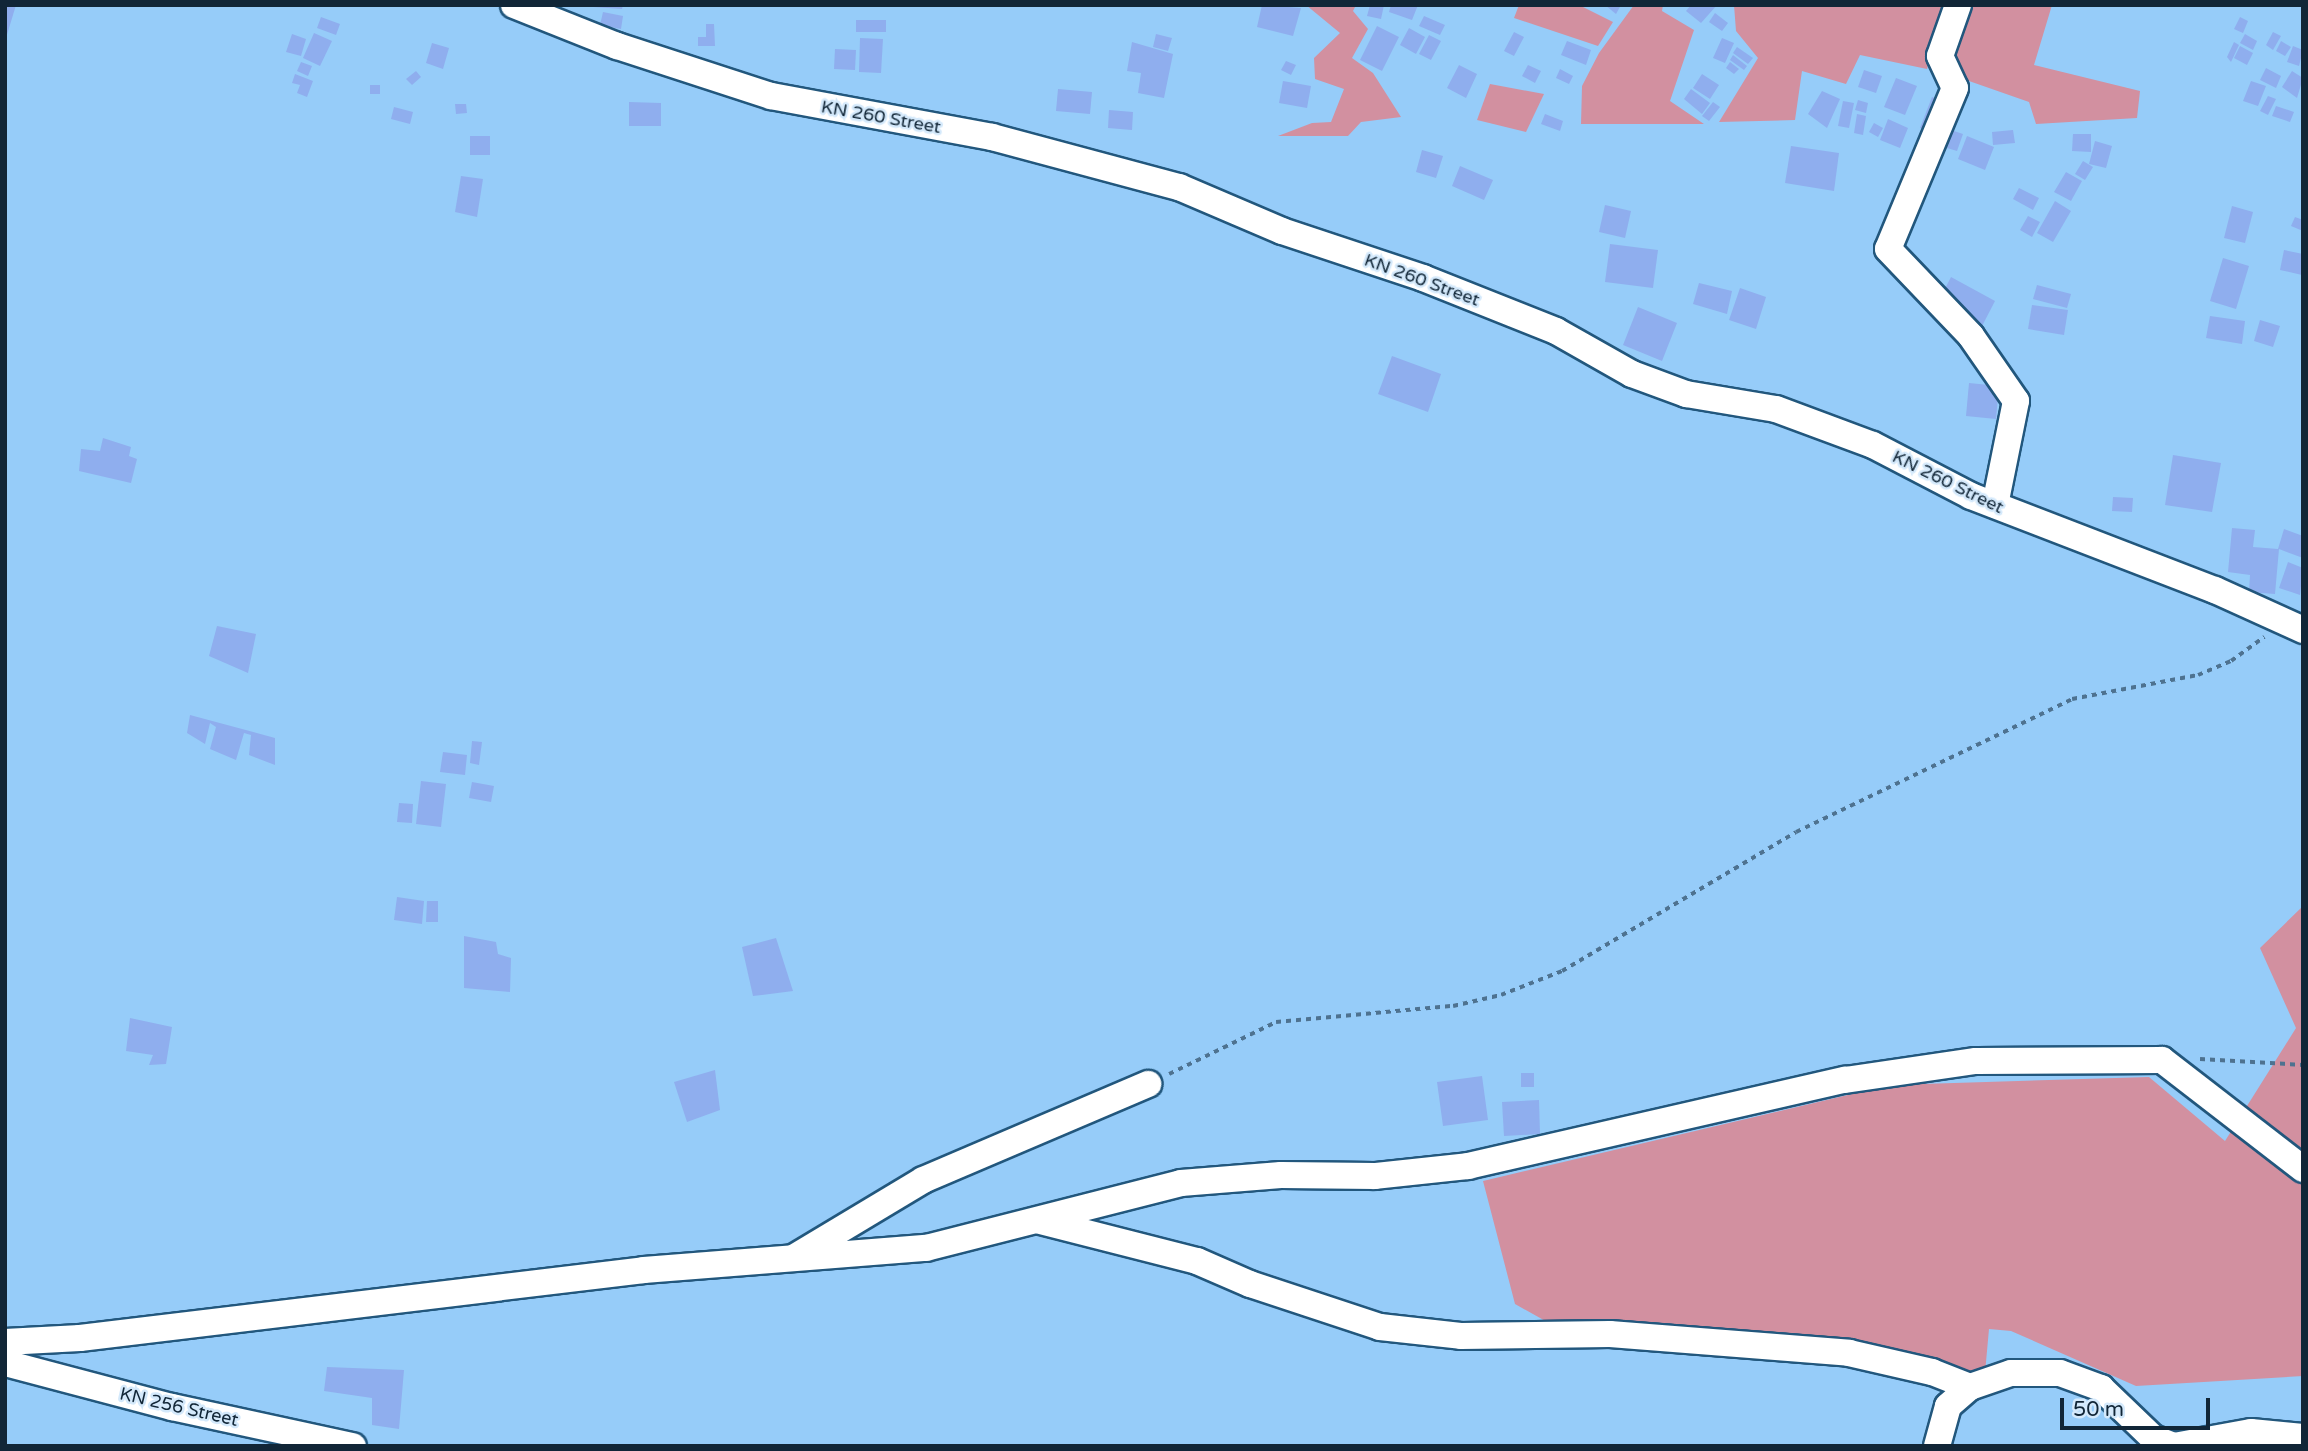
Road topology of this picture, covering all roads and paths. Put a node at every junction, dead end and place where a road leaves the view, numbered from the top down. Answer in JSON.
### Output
{"nodes":[{"id":1,"x":514,"y":5,"type":"edge"},
{"id":2,"x":1958,"y":5,"type":"edge"},
{"id":3,"x":1995,"y":505,"type":"junction"},
{"id":4,"x":2293,"y":627,"type":"edge"},
{"id":5,"x":2162,"y":1060,"type":"junction"},
{"id":6,"x":2303,"y":1065,"type":"edge"},
{"id":7,"x":1148,"y":1084,"type":"joint"},
{"id":8,"x":2303,"y":1169,"type":"edge"},
{"id":9,"x":1039,"y":1221,"type":"junction"},
{"id":10,"x":788,"y":1261,"type":"junction"},
{"id":11,"x":5,"y":1342,"type":"edge"},
{"id":12,"x":5,"y":1363,"type":"edge"},
{"id":13,"x":1970,"y":1387,"type":"junction"},
{"id":14,"x":2303,"y":1437,"type":"edge"},
{"id":15,"x":353,"y":1446,"type":"edge"},
{"id":16,"x":1937,"y":1446,"type":"edge"}],
"edges":[{"from":1,"to":3,"type":"street","name":"KN 260 Street"},
{"from":2,"to":3,"type":"street"},
{"from":3,"to":4,"type":"street","name":"KN 260 Street"},
{"from":4,"to":7,"type":"path"},
{"from":5,"to":6,"type":"path"},
{"from":5,"to":8,"type":"street"},
{"from":5,"to":9,"type":"street"},
{"from":7,"to":10,"type":"street"},
{"from":9,"to":10,"type":"street"},
{"from":9,"to":13,"type":"street"},
{"from":10,"to":11,"type":"street"},
{"from":12,"to":15,"type":"street","name":"KN 256 Street"},
{"from":13,"to":14,"type":"street"},
{"from":13,"to":16,"type":"street"}]}
